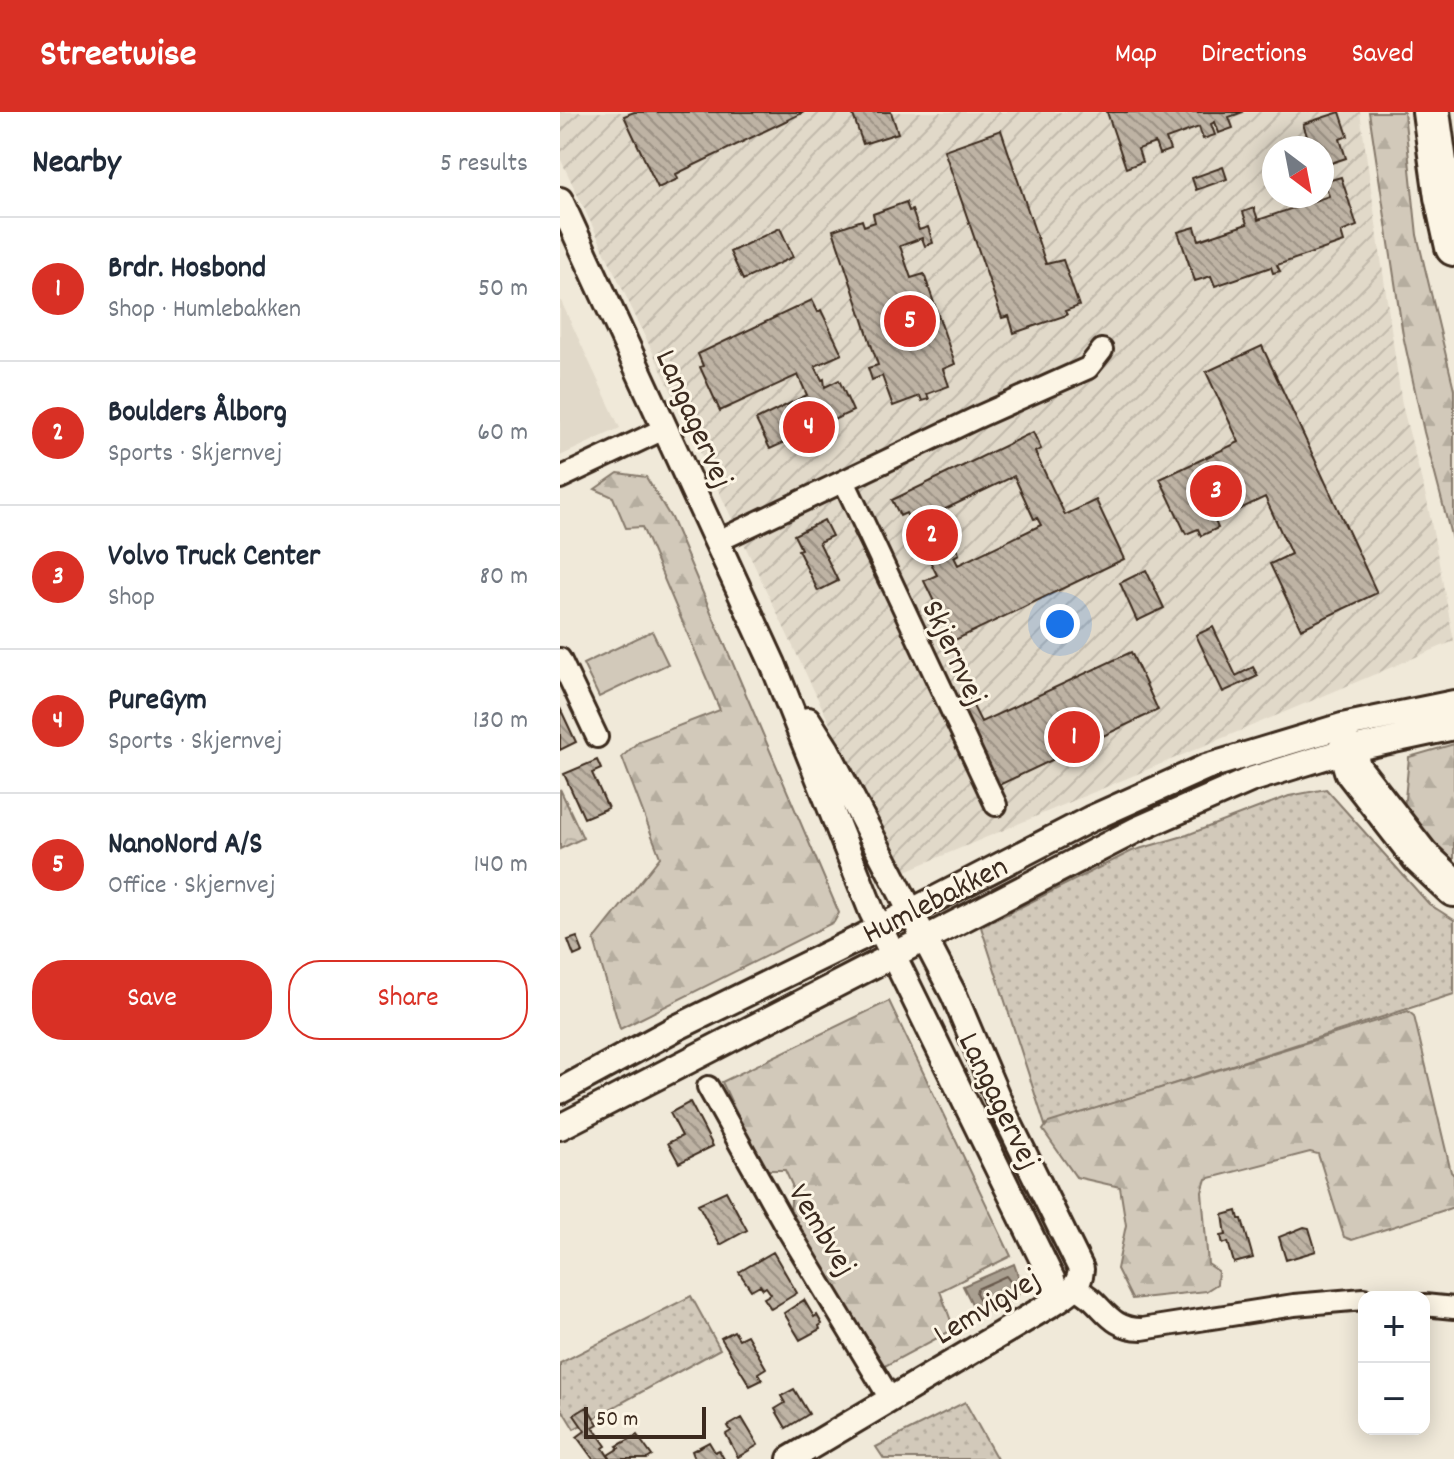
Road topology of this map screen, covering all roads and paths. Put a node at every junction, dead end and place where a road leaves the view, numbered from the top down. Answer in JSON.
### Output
{"nodes":[{"id":1,"x":1431,"y":112,"type":"edge"},
{"id":2,"x":560,"y":200,"type":"edge"},
{"id":3,"x":1454,"y":247,"type":"edge"},
{"id":4,"x":1102,"y":350,"type":"dead end"},
{"id":5,"x":666,"y":428,"type":"junction"},
{"id":6,"x":560,"y":478,"type":"edge"},
{"id":7,"x":844,"y":481,"type":"junction"},
{"id":8,"x":716,"y":542,"type":"junction"},
{"id":9,"x":560,"y":659,"type":"edge"},
{"id":10,"x":773,"y":664,"type":"junction"},
{"id":11,"x":1454,"y":703,"type":"edge"},
{"id":12,"x":1454,"y":727,"type":"edge"},
{"id":13,"x":597,"y":737,"type":"dead end"},
{"id":14,"x":1344,"y":738,"type":"junction"},
{"id":15,"x":996,"y":805,"type":"dead end"},
{"id":16,"x":1454,"y":888,"type":"edge"},
{"id":17,"x":895,"y":920,"type":"junction"},
{"id":18,"x":910,"y":945,"type":"junction"},
{"id":19,"x":708,"y":1087,"type":"dead end"},
{"id":20,"x":560,"y":1091,"type":"edge"},
{"id":21,"x":560,"y":1127,"type":"edge"},
{"id":22,"x":1075,"y":1288,"type":"junction"},
{"id":23,"x":1358,"y":1300,"type":"edge"},
{"id":24,"x":1053,"y":1303,"type":"junction"},
{"id":25,"x":1430,"y":1306,"type":"edge"},
{"id":26,"x":1454,"y":1308,"type":"edge"},
{"id":27,"x":891,"y":1400,"type":"junction"},
{"id":28,"x":790,"y":1459,"type":"edge"}],
"edges":[{"from":1,"to":3,"type":"highway"},
{"from":2,"to":5,"type":"street","name":"Langagervej"},
{"from":4,"to":7,"type":"street"},
{"from":5,"to":6,"type":"street"},
{"from":5,"to":8,"type":"street","name":"Langagervej"},
{"from":7,"to":8,"type":"street"},
{"from":7,"to":15,"type":"street","name":"Skjernvej"},
{"from":8,"to":10,"type":"street","name":"Langagervej"},
{"from":9,"to":13,"type":"street"},
{"from":10,"to":17,"type":"street","name":"Langagervej"},
{"from":10,"to":17,"type":"street","name":"Langagervej"},
{"from":11,"to":14,"type":"street","name":"Humlebakken"},
{"from":12,"to":14,"type":"street","name":"Humlebakken"},
{"from":14,"to":16,"type":"highway"},
{"from":14,"to":17,"type":"street","name":"Humlebakken"},
{"from":14,"to":18,"type":"street","name":"Humlebakken"},
{"from":17,"to":18,"type":"street","name":"Langagervej"},
{"from":17,"to":18,"type":"street"},
{"from":17,"to":20,"type":"street","name":"Humlebakken"},
{"from":18,"to":21,"type":"street","name":"Humlebakken"},
{"from":18,"to":22,"type":"street","name":"Langagervej"},
{"from":18,"to":24,"type":"street","name":"Langagervej"},
{"from":19,"to":27,"type":"street","name":"Vembvej"},
{"from":22,"to":23,"type":"street","name":"Lemvigvej"},
{"from":22,"to":24,"type":"street","name":"Lemvigvej"},
{"from":24,"to":27,"type":"street","name":"Lemvigvej"},
{"from":25,"to":26,"type":"street"},
{"from":27,"to":28,"type":"street","name":"Lemvigvej"}]}
